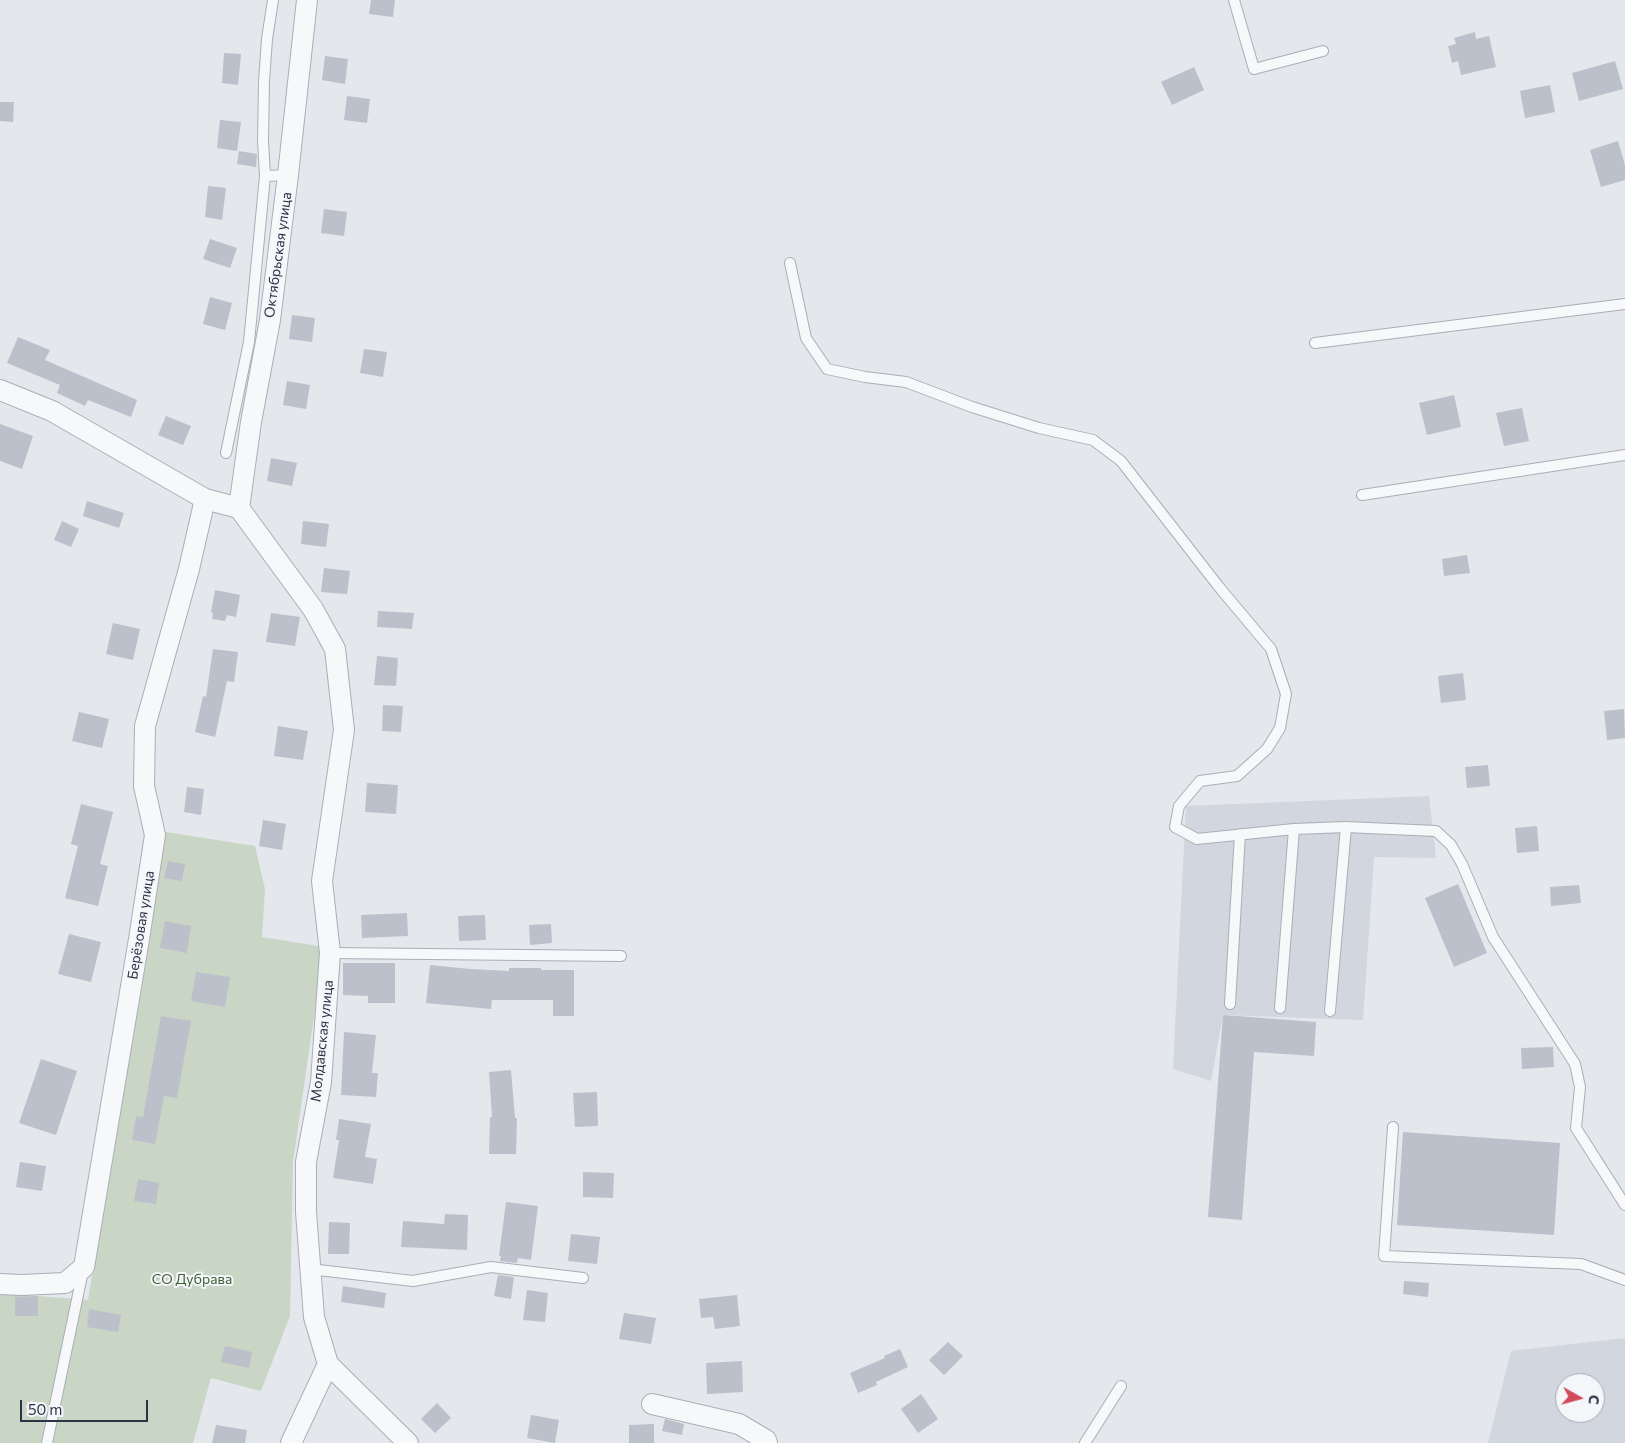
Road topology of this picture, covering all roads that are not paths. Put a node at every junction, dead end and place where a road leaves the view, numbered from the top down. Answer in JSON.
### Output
{"nodes":[{"id":1,"x":273,"y":0,"type":"edge"},
{"id":2,"x":307,"y":0,"type":"edge"},
{"id":3,"x":1234,"y":0,"type":"edge"},
{"id":4,"x":1323,"y":52,"type":"dead end"},
{"id":5,"x":288,"y":175,"type":"junction"},
{"id":6,"x":266,"y":176,"type":"junction"},
{"id":7,"x":790,"y":263,"type":"dead end"},
{"id":8,"x":1625,"y":304,"type":"edge"},
{"id":9,"x":1315,"y":343,"type":"dead end"},
{"id":10,"x":0,"y":390,"type":"edge"},
{"id":11,"x":226,"y":453,"type":"dead end"},
{"id":12,"x":1625,"y":455,"type":"edge"},
{"id":13,"x":1362,"y":495,"type":"dead end"},
{"id":14,"x":205,"y":499,"type":"junction"},
{"id":15,"x":239,"y":508,"type":"junction"},
{"id":16,"x":1346,"y":827,"type":"junction"},
{"id":17,"x":1294,"y":830,"type":"junction"},
{"id":18,"x":1240,"y":834,"type":"junction"},
{"id":19,"x":330,"y":954,"type":"junction"},
{"id":20,"x":621,"y":956,"type":"dead end"},
{"id":21,"x":1230,"y":1004,"type":"dead end"},
{"id":22,"x":1280,"y":1008,"type":"dead end"},
{"id":23,"x":1330,"y":1011,"type":"dead end"},
{"id":24,"x":1393,"y":1127,"type":"dead end"},
{"id":25,"x":1625,"y":1205,"type":"edge"},
{"id":26,"x":84,"y":1267,"type":"junction"},
{"id":27,"x":310,"y":1269,"type":"junction"},
{"id":28,"x":583,"y":1278,"type":"dead end"},
{"id":29,"x":1625,"y":1280,"type":"edge"},
{"id":30,"x":0,"y":1284,"type":"edge"},
{"id":31,"x":328,"y":1364,"type":"junction"},
{"id":32,"x":1121,"y":1386,"type":"dead end"},
{"id":33,"x":652,"y":1404,"type":"dead end"},
{"id":34,"x":47,"y":1443,"type":"edge"},
{"id":35,"x":291,"y":1443,"type":"edge"},
{"id":36,"x":408,"y":1443,"type":"edge"},
{"id":37,"x":767,"y":1443,"type":"edge"},
{"id":38,"x":1085,"y":1443,"type":"edge"}],
"edges":[{"from":1,"to":6,"type":"lane"},
{"from":2,"to":5,"type":"street","name":"Октябрьская улица"},
{"from":3,"to":4,"type":"lane"},
{"from":5,"to":6,"type":"lane"},
{"from":5,"to":15,"type":"street","name":"Октябрьская улица"},
{"from":6,"to":11,"type":"lane"},
{"from":7,"to":18,"type":"lane"},
{"from":8,"to":9,"type":"lane"},
{"from":10,"to":14,"type":"street"},
{"from":12,"to":13,"type":"lane"},
{"from":14,"to":15,"type":"street"},
{"from":14,"to":26,"type":"street","name":"Берёзовая улица"},
{"from":15,"to":19,"type":"street","name":"Молдавская улица"},
{"from":16,"to":17,"type":"lane"},
{"from":16,"to":23,"type":"lane"},
{"from":16,"to":25,"type":"lane"},
{"from":17,"to":18,"type":"lane"},
{"from":17,"to":22,"type":"lane"},
{"from":18,"to":21,"type":"lane"},
{"from":19,"to":20,"type":"lane"},
{"from":19,"to":27,"type":"street","name":"Молдавская улица"},
{"from":24,"to":29,"type":"lane"},
{"from":26,"to":30,"type":"street"},
{"from":26,"to":34,"type":"lane"},
{"from":27,"to":28,"type":"lane"},
{"from":27,"to":31,"type":"street","name":"Молдавская улица"},
{"from":31,"to":35,"type":"street"},
{"from":31,"to":36,"type":"street","name":"Молдавская улица"},
{"from":32,"to":38,"type":"lane"},
{"from":33,"to":37,"type":"street"}]}
